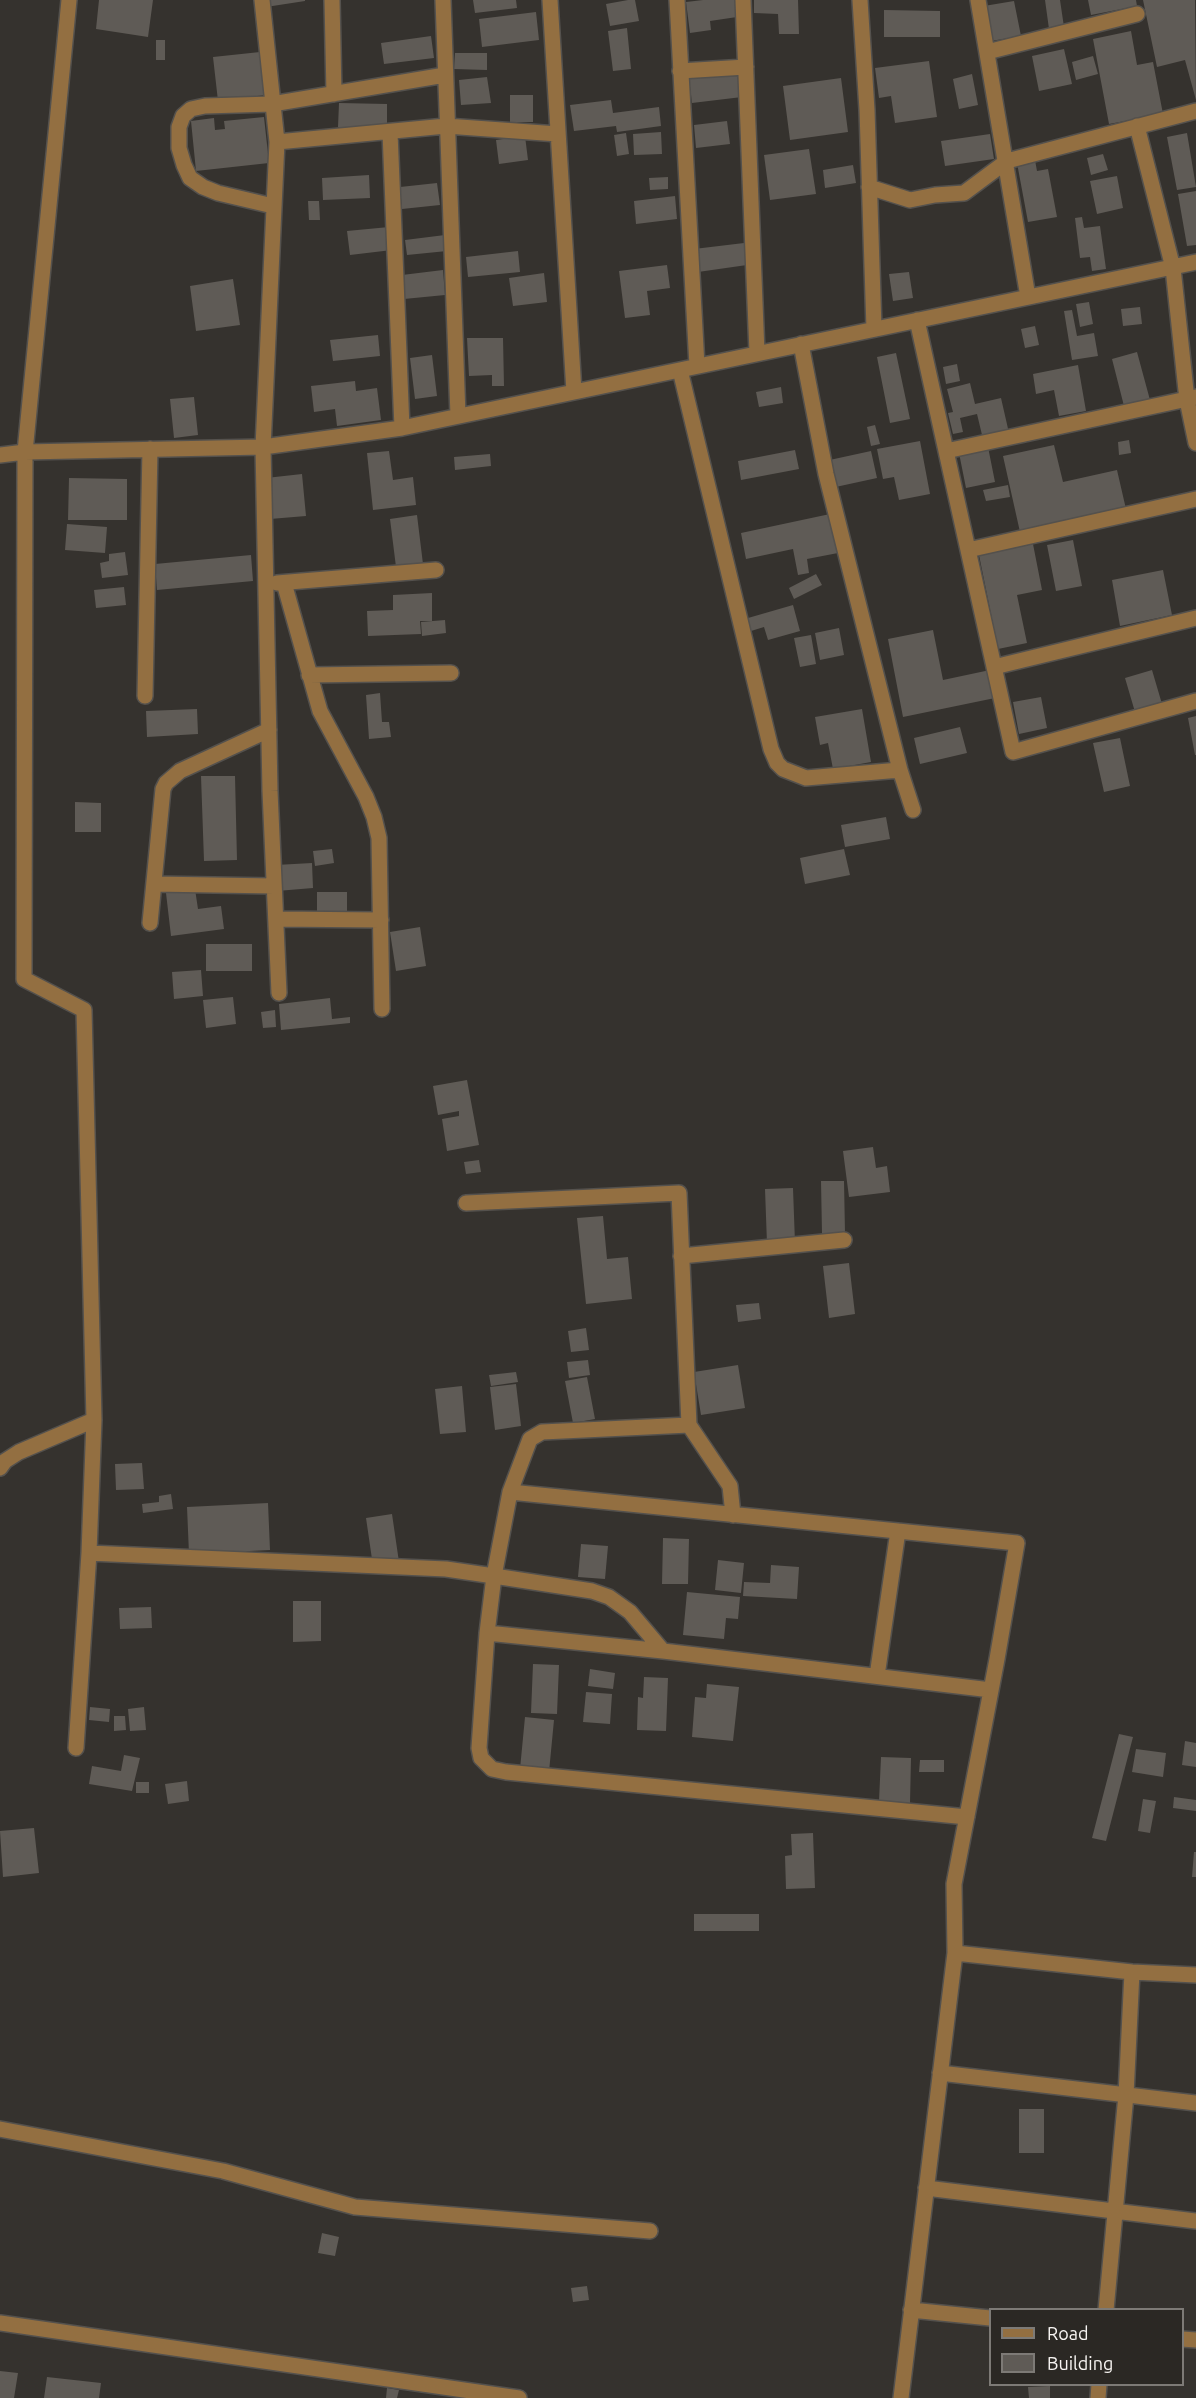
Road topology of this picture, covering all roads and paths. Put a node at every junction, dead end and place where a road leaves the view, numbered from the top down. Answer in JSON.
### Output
{"nodes":[{"id":1,"x":69,"y":0,"type":"edge"},
{"id":2,"x":262,"y":0,"type":"edge"},
{"id":3,"x":332,"y":0,"type":"edge"},
{"id":4,"x":443,"y":0,"type":"edge"},
{"id":5,"x":550,"y":0,"type":"edge"},
{"id":6,"x":676,"y":0,"type":"edge"},
{"id":7,"x":743,"y":0,"type":"edge"},
{"id":8,"x":860,"y":0,"type":"edge"},
{"id":9,"x":978,"y":0,"type":"edge"},
{"id":10,"x":1137,"y":14,"type":"dead end"},
{"id":11,"x":987,"y":52,"type":"junction"},
{"id":12,"x":746,"y":67,"type":"junction"},
{"id":13,"x":680,"y":71,"type":"junction"},
{"id":14,"x":445,"y":75,"type":"junction"},
{"id":15,"x":334,"y":94,"type":"junction"},
{"id":16,"x":272,"y":104,"type":"junction"},
{"id":17,"x":1196,"y":111,"type":"edge"},
{"id":18,"x":446,"y":126,"type":"junction"},
{"id":19,"x":1137,"y":126,"type":"junction"},
{"id":20,"x":390,"y":132,"type":"junction"},
{"id":21,"x":558,"y":134,"type":"junction"},
{"id":22,"x":277,"y":142,"type":"junction"},
{"id":23,"x":1007,"y":161,"type":"junction"},
{"id":24,"x":869,"y":187,"type":"junction"},
{"id":25,"x":273,"y":206,"type":"junction"},
{"id":26,"x":1196,"y":262,"type":"edge"},
{"id":27,"x":1173,"y":268,"type":"junction"},
{"id":28,"x":1028,"y":297,"type":"junction"},
{"id":29,"x":917,"y":320,"type":"junction"},
{"id":30,"x":874,"y":329,"type":"junction"},
{"id":31,"x":801,"y":344,"type":"junction"},
{"id":32,"x":758,"y":354,"type":"junction"},
{"id":33,"x":697,"y":366,"type":"junction"},
{"id":34,"x":680,"y":370,"type":"junction"},
{"id":35,"x":574,"y":392,"type":"junction"},
{"id":36,"x":1192,"y":399,"type":"edge"},
{"id":37,"x":458,"y":416,"type":"junction"},
{"id":38,"x":402,"y":428,"type":"junction"},
{"id":39,"x":1196,"y":443,"type":"edge"},
{"id":40,"x":263,"y":447,"type":"junction"},
{"id":41,"x":150,"y":449,"type":"junction"},
{"id":42,"x":946,"y":451,"type":"junction"},
{"id":43,"x":25,"y":452,"type":"junction"},
{"id":44,"x":0,"y":455,"type":"edge"},
{"id":45,"x":1196,"y":499,"type":"edge"},
{"id":46,"x":968,"y":550,"type":"junction"},
{"id":47,"x":435,"y":570,"type":"dead end"},
{"id":48,"x":284,"y":583,"type":"junction"},
{"id":49,"x":266,"y":584,"type":"junction"},
{"id":50,"x":1196,"y":618,"type":"edge"},
{"id":51,"x":994,"y":667,"type":"junction"},
{"id":52,"x":451,"y":673,"type":"dead end"},
{"id":53,"x":309,"y":675,"type":"junction"},
{"id":54,"x":145,"y":696,"type":"dead end"},
{"id":55,"x":1196,"y":701,"type":"edge"},
{"id":56,"x":269,"y":730,"type":"junction"},
{"id":57,"x":900,"y":770,"type":"junction"},
{"id":58,"x":913,"y":810,"type":"dead end"},
{"id":59,"x":154,"y":884,"type":"junction"},
{"id":60,"x":274,"y":886,"type":"junction"},
{"id":61,"x":276,"y":919,"type":"junction"},
{"id":62,"x":381,"y":920,"type":"junction"},
{"id":63,"x":150,"y":923,"type":"dead end"},
{"id":64,"x":279,"y":993,"type":"dead end"},
{"id":65,"x":382,"y":1009,"type":"dead end"},
{"id":66,"x":466,"y":1203,"type":"dead end"},
{"id":67,"x":844,"y":1240,"type":"dead end"},
{"id":68,"x":681,"y":1256,"type":"junction"},
{"id":69,"x":94,"y":1420,"type":"junction"},
{"id":70,"x":689,"y":1425,"type":"junction"},
{"id":71,"x":0,"y":1468,"type":"edge"},
{"id":72,"x":510,"y":1492,"type":"junction"},
{"id":73,"x":733,"y":1515,"type":"junction"},
{"id":74,"x":898,"y":1531,"type":"junction"},
{"id":75,"x":89,"y":1553,"type":"junction"},
{"id":76,"x":494,"y":1576,"type":"junction"},
{"id":77,"x":487,"y":1633,"type":"junction"},
{"id":78,"x":663,"y":1651,"type":"junction"},
{"id":79,"x":877,"y":1676,"type":"junction"},
{"id":80,"x":991,"y":1690,"type":"junction"},
{"id":81,"x":76,"y":1748,"type":"dead end"},
{"id":82,"x":967,"y":1817,"type":"junction"},
{"id":83,"x":955,"y":1953,"type":"junction"},
{"id":84,"x":1132,"y":1972,"type":"junction"},
{"id":85,"x":1196,"y":1975,"type":"edge"},
{"id":86,"x":940,"y":2073,"type":"junction"},
{"id":87,"x":1126,"y":2095,"type":"junction"},
{"id":88,"x":1196,"y":2103,"type":"edge"},
{"id":89,"x":0,"y":2129,"type":"edge"},
{"id":90,"x":926,"y":2188,"type":"junction"},
{"id":91,"x":1116,"y":2211,"type":"junction"},
{"id":92,"x":1196,"y":2221,"type":"edge"},
{"id":93,"x":650,"y":2231,"type":"dead end"},
{"id":94,"x":1106,"y":2308,"type":"edge"},
{"id":95,"x":911,"y":2310,"type":"junction"},
{"id":96,"x":989,"y":2318,"type":"edge"},
{"id":97,"x":0,"y":2323,"type":"edge"},
{"id":98,"x":519,"y":2398,"type":"edge"},
{"id":99,"x":901,"y":2398,"type":"edge"}],
"edges":[{"from":1,"to":43,"type":"street"},
{"from":2,"to":16,"type":"street"},
{"from":3,"to":15,"type":"street"},
{"from":4,"to":14,"type":"street"},
{"from":5,"to":21,"type":"street"},
{"from":6,"to":13,"type":"street"},
{"from":7,"to":12,"type":"street"},
{"from":8,"to":24,"type":"street"},
{"from":9,"to":11,"type":"street"},
{"from":10,"to":11,"type":"street"},
{"from":11,"to":23,"type":"street"},
{"from":12,"to":13,"type":"street"},
{"from":12,"to":32,"type":"street"},
{"from":13,"to":33,"type":"street"},
{"from":14,"to":15,"type":"street"},
{"from":14,"to":18,"type":"street"},
{"from":15,"to":16,"type":"street"},
{"from":16,"to":22,"type":"street"},
{"from":16,"to":25,"type":"street"},
{"from":17,"to":19,"type":"street"},
{"from":18,"to":20,"type":"street"},
{"from":18,"to":21,"type":"street"},
{"from":18,"to":37,"type":"street"},
{"from":19,"to":23,"type":"street"},
{"from":19,"to":27,"type":"street"},
{"from":20,"to":22,"type":"street"},
{"from":20,"to":38,"type":"street"},
{"from":21,"to":35,"type":"street"},
{"from":22,"to":25,"type":"street"},
{"from":23,"to":24,"type":"street"},
{"from":23,"to":28,"type":"street"},
{"from":24,"to":30,"type":"street"},
{"from":25,"to":40,"type":"street"},
{"from":26,"to":27,"type":"street"},
{"from":27,"to":28,"type":"street"},
{"from":27,"to":36,"type":"street"},
{"from":28,"to":29,"type":"street"},
{"from":29,"to":30,"type":"street"},
{"from":29,"to":42,"type":"street"},
{"from":30,"to":31,"type":"street"},
{"from":31,"to":32,"type":"street"},
{"from":31,"to":57,"type":"street"},
{"from":32,"to":33,"type":"street"},
{"from":33,"to":34,"type":"street"},
{"from":34,"to":35,"type":"street"},
{"from":34,"to":57,"type":"street"},
{"from":35,"to":37,"type":"street"},
{"from":36,"to":39,"type":"street"},
{"from":36,"to":42,"type":"street"},
{"from":37,"to":38,"type":"street"},
{"from":38,"to":40,"type":"street"},
{"from":40,"to":41,"type":"street"},
{"from":40,"to":49,"type":"street"},
{"from":41,"to":43,"type":"street"},
{"from":41,"to":54,"type":"street"},
{"from":42,"to":46,"type":"street"},
{"from":43,"to":44,"type":"street"},
{"from":43,"to":69,"type":"street"},
{"from":45,"to":46,"type":"street"},
{"from":46,"to":51,"type":"street"},
{"from":47,"to":48,"type":"street"},
{"from":48,"to":49,"type":"street"},
{"from":48,"to":53,"type":"street"},
{"from":49,"to":56,"type":"street"},
{"from":50,"to":51,"type":"street"},
{"from":51,"to":55,"type":"street"},
{"from":52,"to":53,"type":"street"},
{"from":53,"to":62,"type":"street"},
{"from":56,"to":59,"type":"street"},
{"from":56,"to":60,"type":"street"},
{"from":57,"to":58,"type":"street"},
{"from":59,"to":60,"type":"street"},
{"from":59,"to":63,"type":"street"},
{"from":60,"to":61,"type":"street"},
{"from":61,"to":62,"type":"street"},
{"from":61,"to":64,"type":"street"},
{"from":62,"to":65,"type":"street"},
{"from":66,"to":68,"type":"street"},
{"from":67,"to":68,"type":"street"},
{"from":68,"to":70,"type":"street"},
{"from":69,"to":71,"type":"street"},
{"from":69,"to":75,"type":"street"},
{"from":70,"to":72,"type":"street"},
{"from":70,"to":73,"type":"street"},
{"from":72,"to":73,"type":"street"},
{"from":72,"to":76,"type":"street"},
{"from":73,"to":74,"type":"street"},
{"from":74,"to":79,"type":"street"},
{"from":74,"to":80,"type":"street"},
{"from":75,"to":76,"type":"street"},
{"from":75,"to":81,"type":"street"},
{"from":76,"to":77,"type":"street"},
{"from":76,"to":78,"type":"street"},
{"from":77,"to":78,"type":"street"},
{"from":77,"to":82,"type":"street"},
{"from":78,"to":79,"type":"street"},
{"from":79,"to":80,"type":"street"},
{"from":80,"to":82,"type":"street"},
{"from":82,"to":83,"type":"street"},
{"from":83,"to":84,"type":"street"},
{"from":83,"to":86,"type":"street"},
{"from":84,"to":85,"type":"street"},
{"from":84,"to":87,"type":"street"},
{"from":86,"to":87,"type":"street"},
{"from":86,"to":90,"type":"street"},
{"from":87,"to":88,"type":"street"},
{"from":87,"to":91,"type":"street"},
{"from":89,"to":93,"type":"street"},
{"from":90,"to":91,"type":"street"},
{"from":90,"to":95,"type":"street"},
{"from":91,"to":92,"type":"street"},
{"from":91,"to":94,"type":"street"},
{"from":95,"to":96,"type":"street"},
{"from":95,"to":99,"type":"street"},
{"from":97,"to":98,"type":"street"}]}
